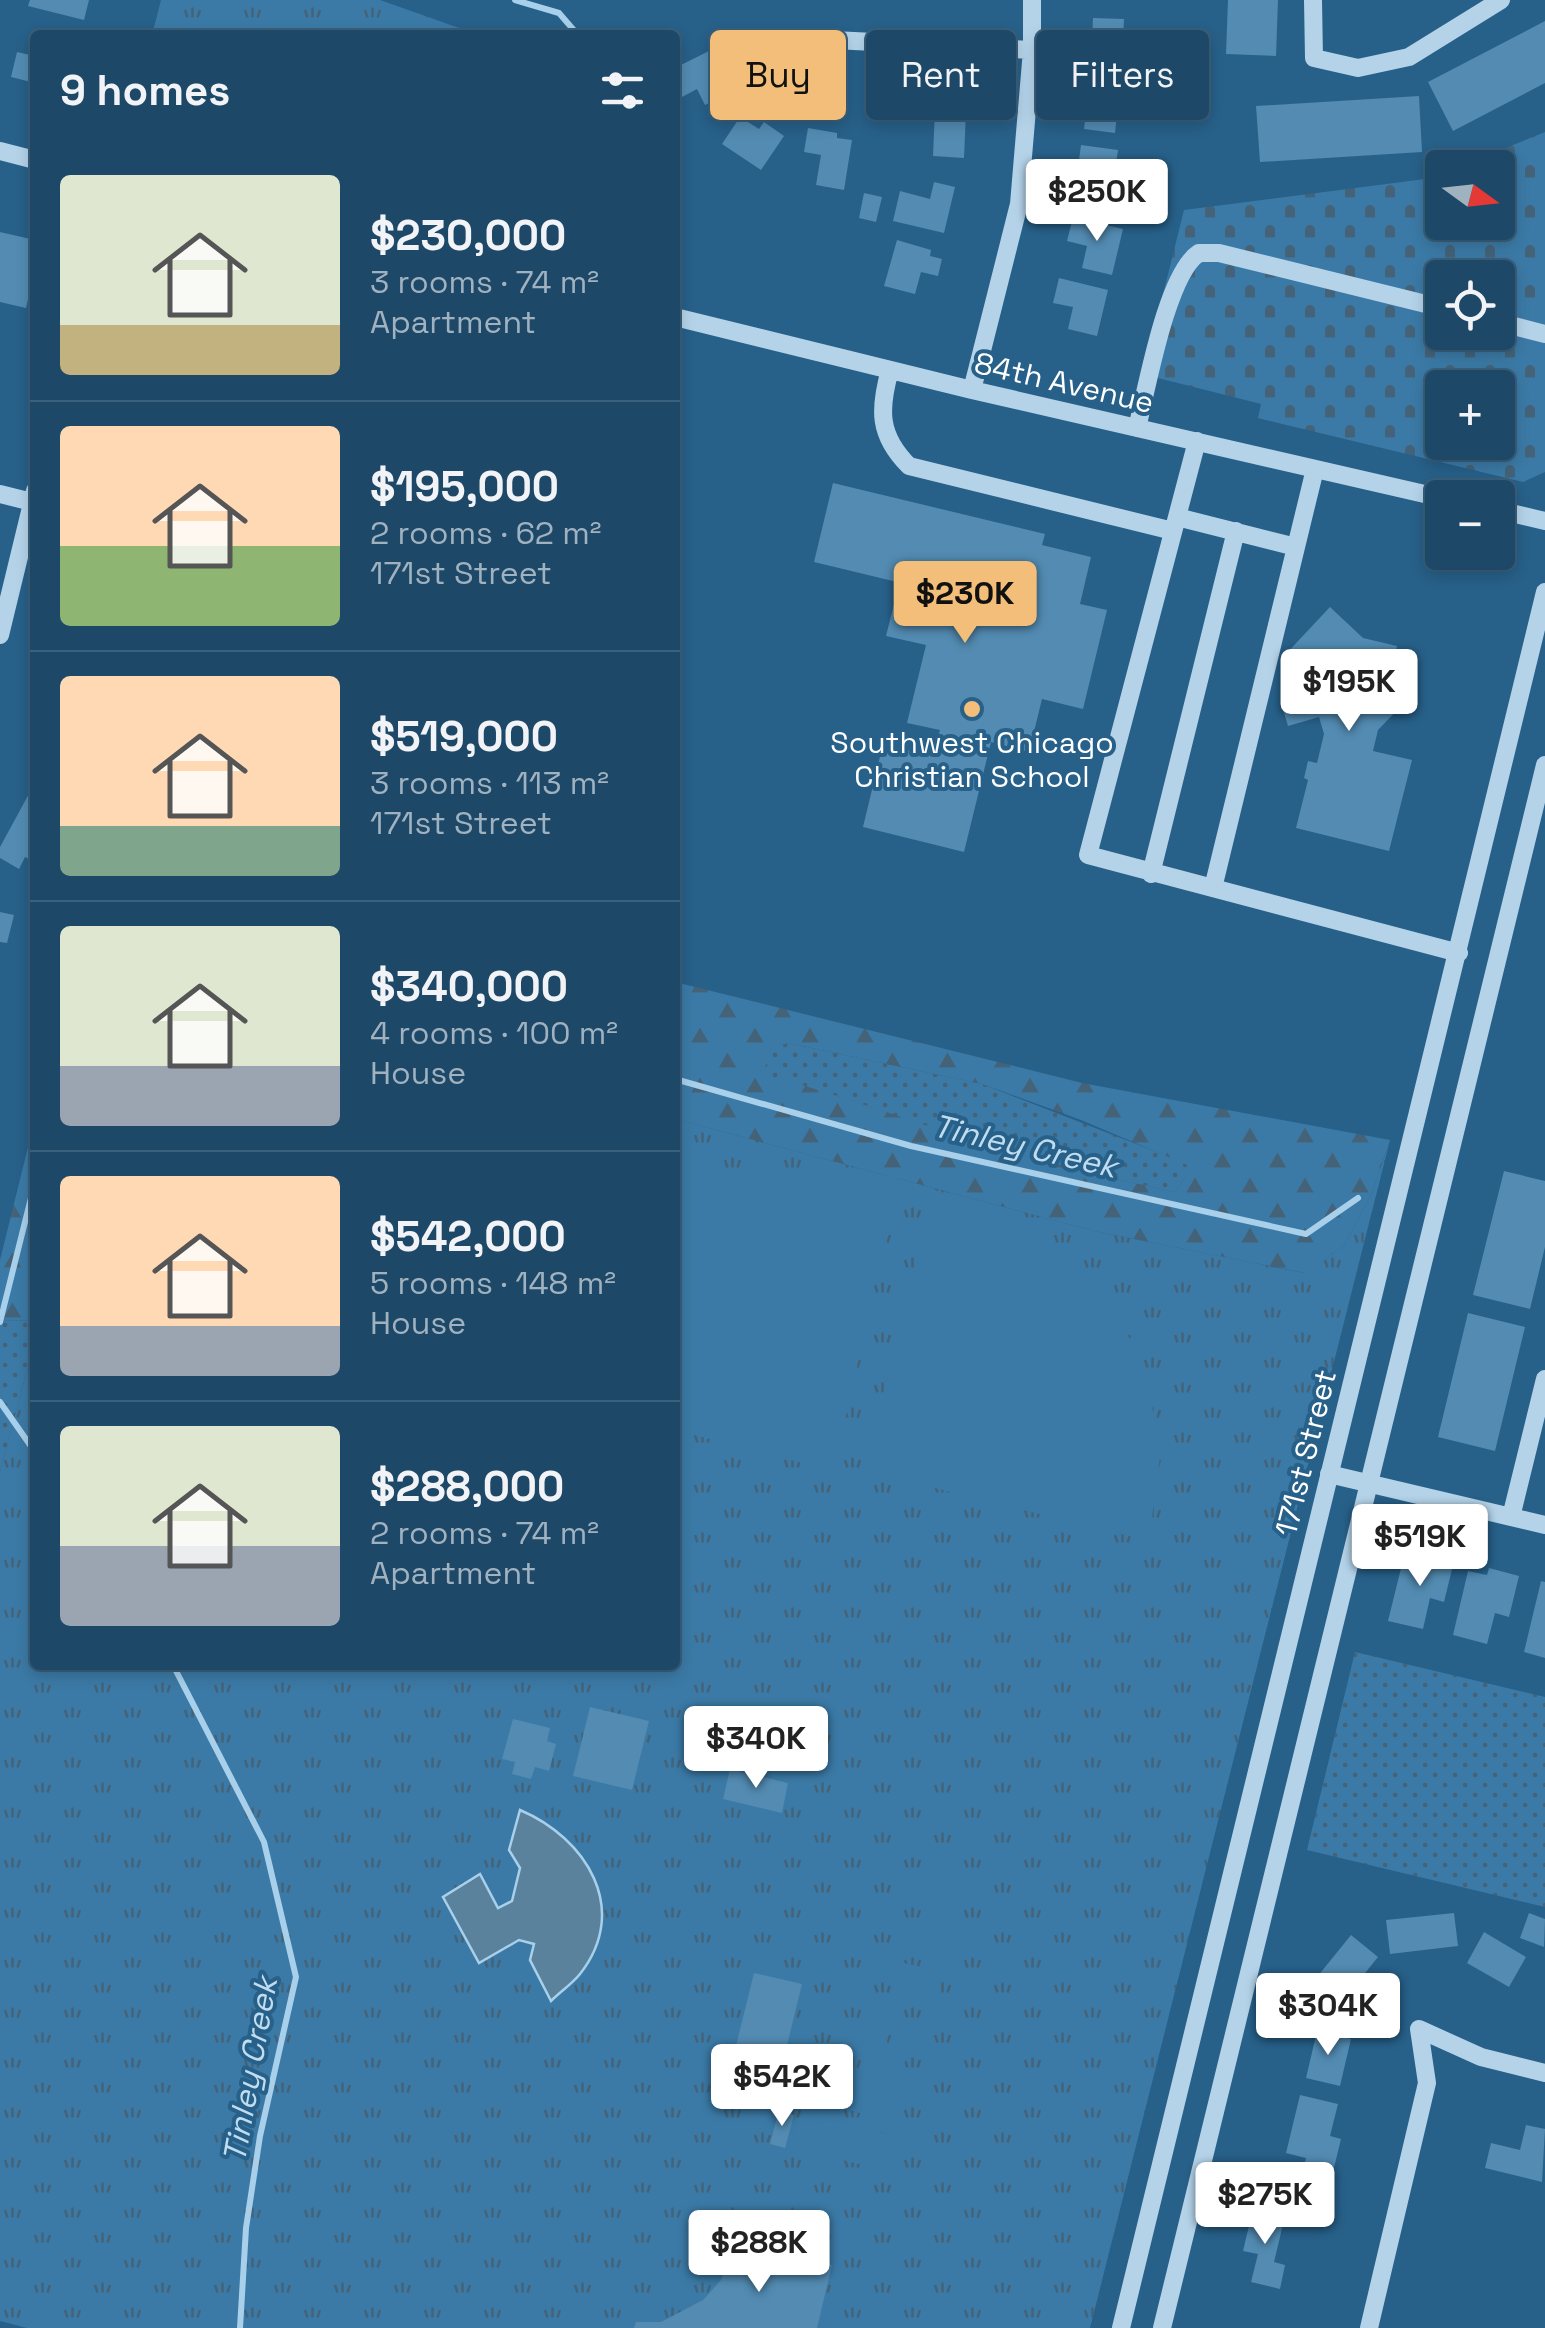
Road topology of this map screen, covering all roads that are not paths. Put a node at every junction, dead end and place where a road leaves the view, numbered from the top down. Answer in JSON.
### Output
{"nodes":[{"id":1,"x":1032,"y":0,"type":"edge"},
{"id":2,"x":1313,"y":0,"type":"edge"},
{"id":3,"x":1500,"y":0,"type":"edge"},
{"id":4,"x":846,"y":41,"type":"edge"},
{"id":5,"x":1032,"y":50,"type":"junction"},
{"id":6,"x":0,"y":151,"type":"edge"},
{"id":7,"x":30,"y":159,"type":"edge"},
{"id":8,"x":1425,"y":304,"type":"edge"},
{"id":9,"x":680,"y":318,"type":"edge"},
{"id":10,"x":1515,"y":326,"type":"edge"},
{"id":11,"x":1545,"y":334,"type":"edge"},
{"id":12,"x":890,"y":370,"type":"junction"},
{"id":13,"x":972,"y":390,"type":"junction"},
{"id":14,"x":1137,"y":428,"type":"junction"},
{"id":15,"x":1197,"y":441,"type":"junction"},
{"id":16,"x":1316,"y":469,"type":"junction"},
{"id":17,"x":0,"y":494,"type":"edge"},
{"id":18,"x":1425,"y":494,"type":"edge"},
{"id":19,"x":30,"y":496,"type":"edge"},
{"id":20,"x":30,"y":512,"type":"edge"},
{"id":21,"x":1515,"y":514,"type":"edge"},
{"id":22,"x":1545,"y":521,"type":"edge"},
{"id":23,"x":1175,"y":524,"type":"junction"},
{"id":24,"x":1236,"y":532,"type":"junction"},
{"id":25,"x":1296,"y":547,"type":"junction"},
{"id":26,"x":1545,"y":592,"type":"edge"},
{"id":27,"x":0,"y":635,"type":"edge"},
{"id":28,"x":1545,"y":765,"type":"edge"},
{"id":29,"x":1151,"y":874,"type":"junction"},
{"id":30,"x":1213,"y":888,"type":"junction"},
{"id":31,"x":1459,"y":953,"type":"junction"},
{"id":32,"x":1545,"y":1379,"type":"edge"},
{"id":33,"x":1329,"y":1474,"type":"junction"},
{"id":34,"x":1367,"y":1484,"type":"junction"},
{"id":35,"x":1512,"y":1517,"type":"junction"},
{"id":36,"x":1545,"y":1525,"type":"edge"},
{"id":37,"x":1545,"y":2073,"type":"edge"},
{"id":38,"x":1121,"y":2328,"type":"edge"},
{"id":39,"x":1162,"y":2328,"type":"edge"},
{"id":40,"x":1369,"y":2328,"type":"edge"}],
"edges":[{"from":1,"to":5,"type":"street"},
{"from":2,"to":3,"type":"street"},
{"from":4,"to":5,"type":"street"},
{"from":5,"to":13,"type":"street"},
{"from":6,"to":7,"type":"street"},
{"from":8,"to":14,"type":"street"},
{"from":9,"to":12,"type":"street","name":"84th Avenue"},
{"from":10,"to":11,"type":"street"},
{"from":12,"to":13,"type":"street","name":"84th Avenue"},
{"from":12,"to":23,"type":"street"},
{"from":13,"to":14,"type":"street","name":"84th Avenue"},
{"from":14,"to":15,"type":"street","name":"84th Avenue"},
{"from":15,"to":16,"type":"street","name":"84th Avenue"},
{"from":15,"to":23,"type":"street"},
{"from":16,"to":18,"type":"street","name":"84th Avenue"},
{"from":16,"to":25,"type":"street"},
{"from":17,"to":19,"type":"street"},
{"from":20,"to":27,"type":"street"},
{"from":21,"to":22,"type":"street"},
{"from":23,"to":24,"type":"street"},
{"from":23,"to":29,"type":"street"},
{"from":24,"to":25,"type":"street"},
{"from":24,"to":29,"type":"street"},
{"from":25,"to":30,"type":"street"},
{"from":26,"to":31,"type":"street","name":"171st Street"},
{"from":28,"to":34,"type":"street"},
{"from":29,"to":30,"type":"street"},
{"from":30,"to":31,"type":"street"},
{"from":31,"to":33,"type":"street","name":"171st Street"},
{"from":32,"to":35,"type":"street"},
{"from":33,"to":34,"type":"street"},
{"from":33,"to":38,"type":"street","name":"171st Street"},
{"from":34,"to":35,"type":"street"},
{"from":34,"to":39,"type":"street"},
{"from":35,"to":36,"type":"street"},
{"from":37,"to":40,"type":"street"}]}
